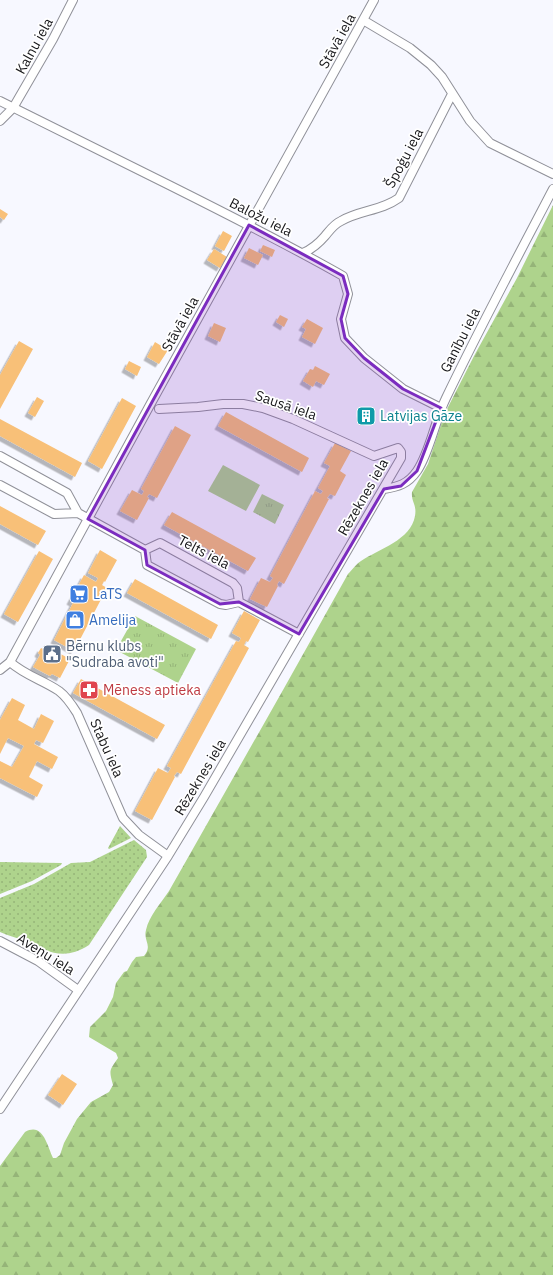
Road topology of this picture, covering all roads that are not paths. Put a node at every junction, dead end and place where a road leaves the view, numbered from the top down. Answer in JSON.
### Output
{"nodes":[{"id":1,"x":73,"y":0,"type":"edge"},
{"id":2,"x":374,"y":0,"type":"edge"},
{"id":3,"x":363,"y":20,"type":"junction"},
{"id":4,"x":452,"y":94,"type":"junction"},
{"id":5,"x":0,"y":101,"type":"edge"},
{"id":6,"x":13,"y":108,"type":"junction"},
{"id":7,"x":0,"y":121,"type":"edge"},
{"id":8,"x":553,"y":174,"type":"edge"},
{"id":9,"x":553,"y":189,"type":"edge"},
{"id":10,"x":249,"y":226,"type":"junction"},
{"id":11,"x":303,"y":253,"type":"junction"},
{"id":12,"x":441,"y":408,"type":"junction"},
{"id":13,"x":159,"y":409,"type":"dead end"},
{"id":14,"x":398,"y":448,"type":"joint"},
{"id":15,"x":0,"y":456,"type":"edge"},
{"id":16,"x":0,"y":485,"type":"edge"},
{"id":17,"x":384,"y":489,"type":"junction"},
{"id":18,"x":78,"y":513,"type":"junction"},
{"id":19,"x":88,"y":519,"type":"junction"},
{"id":20,"x":144,"y":550,"type":"junction"},
{"id":21,"x":239,"y":602,"type":"junction"},
{"id":22,"x":299,"y":634,"type":"junction"},
{"id":23,"x":10,"y":662,"type":"junction"},
{"id":24,"x":0,"y":670,"type":"edge"},
{"id":25,"x":168,"y":856,"type":"junction"},
{"id":26,"x":0,"y":941,"type":"edge"},
{"id":27,"x":78,"y":990,"type":"junction"},
{"id":28,"x":0,"y":1109,"type":"edge"}],
"edges":[{"from":1,"to":6,"type":"street","name":"Kalnu iela"},
{"from":2,"to":3,"type":"street","name":"Stāvā iela"},
{"from":3,"to":4,"type":"street"},
{"from":3,"to":10,"type":"street","name":"Stāvā iela"},
{"from":4,"to":8,"type":"street"},
{"from":4,"to":11,"type":"street","name":"Špoģu iela"},
{"from":5,"to":6,"type":"street","name":"Baložu iela"},
{"from":6,"to":7,"type":"street","name":"Kalnu iela"},
{"from":6,"to":10,"type":"street","name":"Baložu iela"},
{"from":9,"to":12,"type":"street","name":"Ganību iela"},
{"from":10,"to":11,"type":"street","name":"Baložu iela"},
{"from":10,"to":19,"type":"street","name":"Stāvā iela"},
{"from":11,"to":12,"type":"street","name":"Baložu iela"},
{"from":12,"to":17,"type":"street","name":"Ganību iela"},
{"from":13,"to":14,"type":"street","name":"Sausā iela"},
{"from":14,"to":17,"type":"street","name":"Rēzeknes iela"},
{"from":15,"to":18,"type":"street"},
{"from":16,"to":18,"type":"street"},
{"from":17,"to":22,"type":"street","name":"Rēzeknes iela"},
{"from":18,"to":19,"type":"street"},
{"from":19,"to":20,"type":"street"},
{"from":19,"to":23,"type":"street","name":"Stāvā iela"},
{"from":20,"to":21,"type":"street"},
{"from":20,"to":21,"type":"street","name":"Telts iela"},
{"from":21,"to":22,"type":"street"},
{"from":22,"to":25,"type":"street","name":"Rēzeknes iela"},
{"from":23,"to":24,"type":"street"},
{"from":23,"to":25,"type":"street","name":"Stabu iela"},
{"from":25,"to":27,"type":"street","name":"Rēzeknes iela"},
{"from":26,"to":27,"type":"street","name":"Aveņu iela"},
{"from":27,"to":28,"type":"street","name":"Rēzeknes iela"}]}
